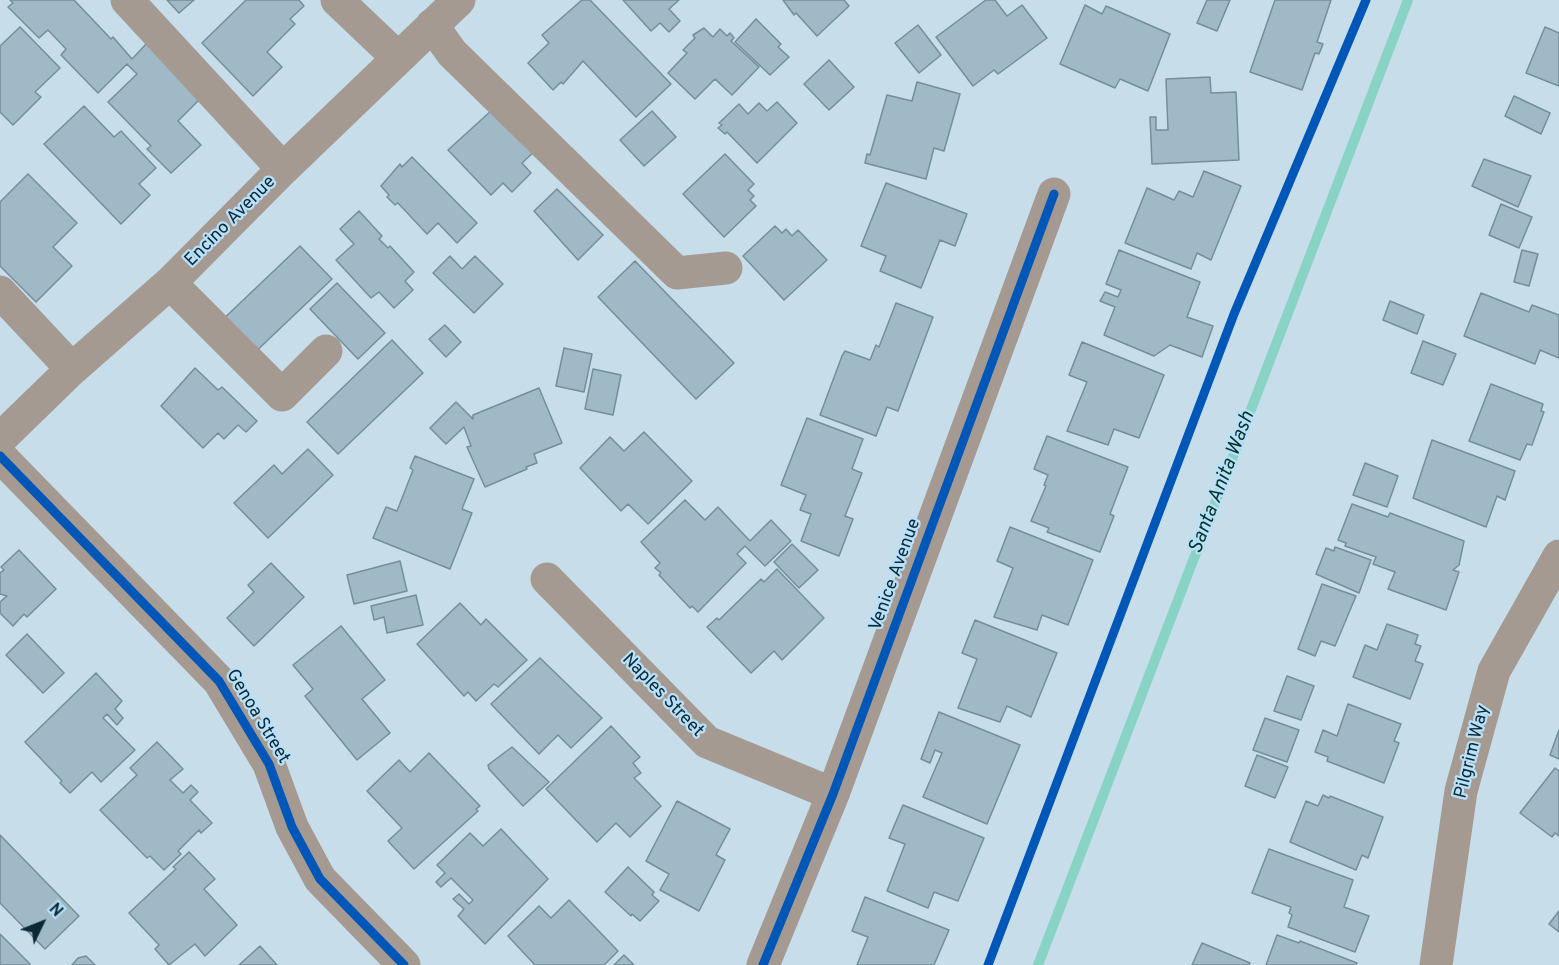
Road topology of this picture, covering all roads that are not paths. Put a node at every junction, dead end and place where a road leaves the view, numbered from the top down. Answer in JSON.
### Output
{"nodes":[{"id":1,"x":127,"y":0,"type":"edge"},
{"id":2,"x":337,"y":0,"type":"edge"},
{"id":3,"x":459,"y":0,"type":"edge"},
{"id":4,"x":432,"y":25,"type":"junction"},
{"id":5,"x":398,"y":58,"type":"junction"},
{"id":6,"x":283,"y":169,"type":"junction"},
{"id":7,"x":1054,"y":194,"type":"dead end"},
{"id":8,"x":726,"y":268,"type":"dead end"},
{"id":9,"x":170,"y":283,"type":"junction"},
{"id":10,"x":0,"y":292,"type":"edge"},
{"id":11,"x":326,"y":351,"type":"dead end"},
{"id":12,"x":72,"y":369,"type":"junction"},
{"id":13,"x":0,"y":443,"type":"edge"},
{"id":14,"x":1559,"y":556,"type":"edge"},
{"id":15,"x":547,"y":579,"type":"dead end"},
{"id":16,"x":833,"y":794,"type":"junction"},
{"id":17,"x":404,"y":965,"type":"edge"},
{"id":18,"x":763,"y":965,"type":"edge"},
{"id":19,"x":1436,"y":965,"type":"edge"}],
"edges":[{"from":1,"to":6,"type":"street"},
{"from":2,"to":5,"type":"street"},
{"from":3,"to":4,"type":"street","name":"Encino Avenue"},
{"from":4,"to":5,"type":"street","name":"Encino Avenue"},
{"from":4,"to":8,"type":"street"},
{"from":5,"to":6,"type":"street","name":"Encino Avenue"},
{"from":6,"to":9,"type":"street","name":"Encino Avenue"},
{"from":7,"to":16,"type":"street","name":"Venice Avenue"},
{"from":9,"to":11,"type":"street"},
{"from":9,"to":12,"type":"street","name":"Encino Avenue"},
{"from":10,"to":12,"type":"street"},
{"from":12,"to":13,"type":"street","name":"Encino Avenue"},
{"from":13,"to":17,"type":"street","name":"Genoa Street"},
{"from":14,"to":19,"type":"street","name":"Pilgrim Way"},
{"from":15,"to":16,"type":"street","name":"Naples Street"},
{"from":16,"to":18,"type":"street","name":"Venice Avenue"}]}
